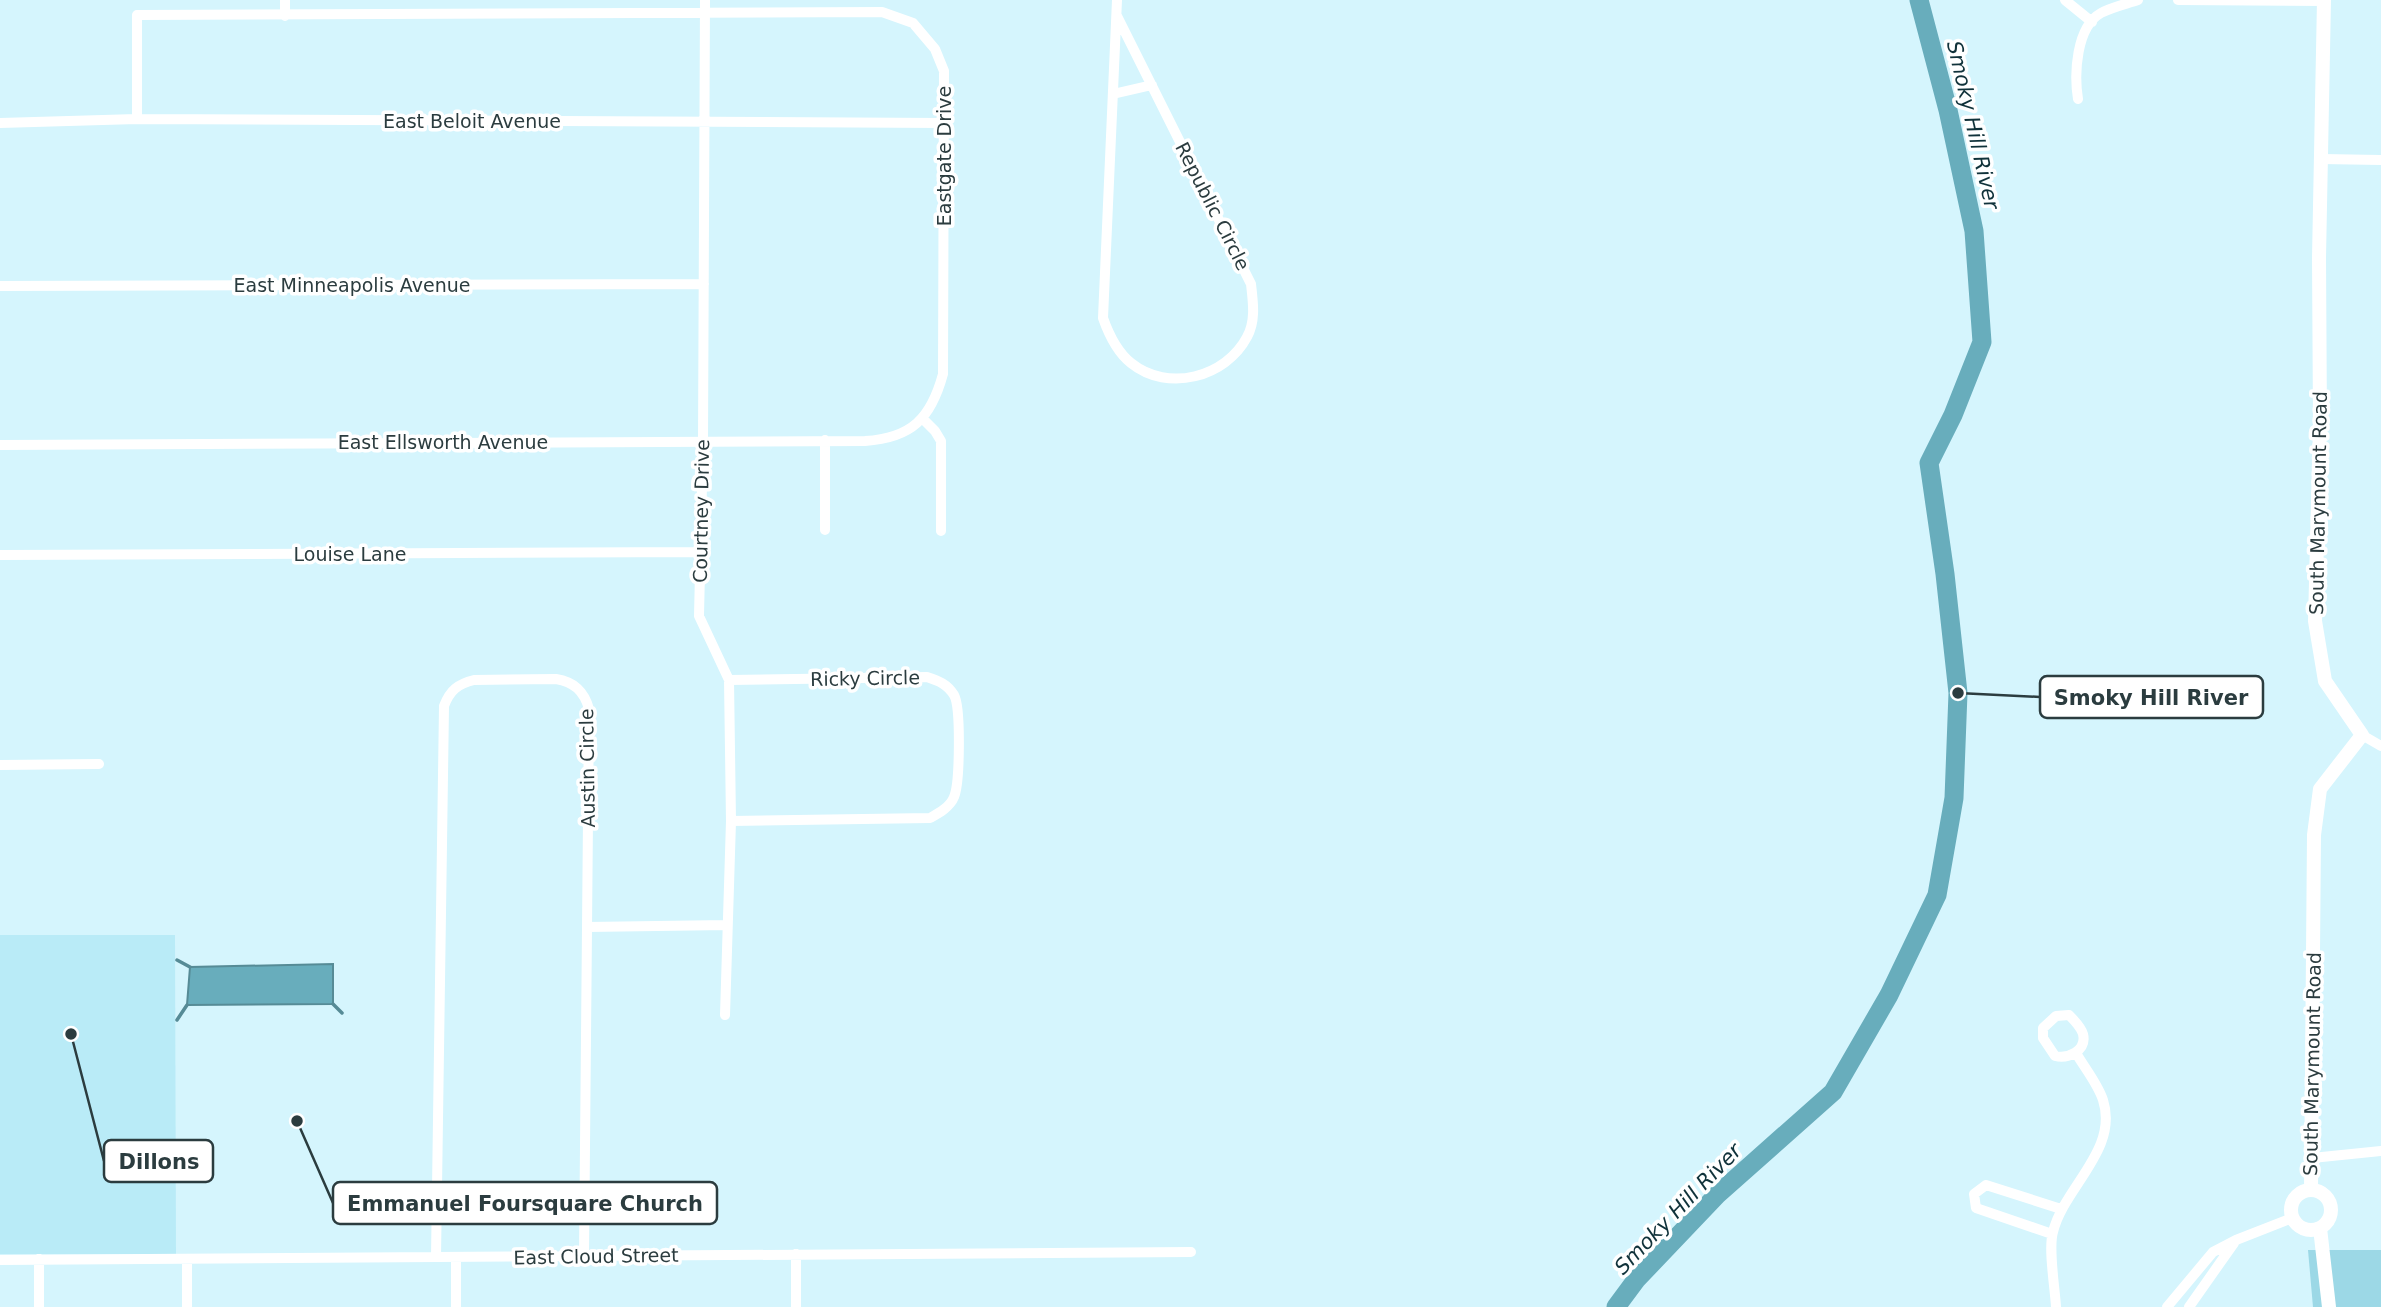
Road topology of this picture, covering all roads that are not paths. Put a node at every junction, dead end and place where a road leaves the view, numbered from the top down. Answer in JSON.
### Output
{"nodes":[{"id":1,"x":285,"y":0,"type":"edge"},
{"id":2,"x":705,"y":0,"type":"edge"},
{"id":3,"x":1117,"y":0,"type":"edge"},
{"id":4,"x":2138,"y":0,"type":"edge"},
{"id":5,"x":2178,"y":0,"type":"edge"},
{"id":6,"x":2324,"y":0,"type":"edge"},
{"id":7,"x":2065,"y":1,"type":"edge"},
{"id":8,"x":705,"y":13,"type":"junction"},
{"id":9,"x":285,"y":16,"type":"junction"},
{"id":10,"x":1117,"y":16,"type":"junction"},
{"id":11,"x":2092,"y":22,"type":"junction"},
{"id":12,"x":1152,"y":85,"type":"junction"},
{"id":13,"x":1113,"y":94,"type":"junction"},
{"id":14,"x":2078,"y":99,"type":"dead end"},
{"id":15,"x":137,"y":119,"type":"junction"},
{"id":16,"x":705,"y":122,"type":"junction"},
{"id":17,"x":0,"y":123,"type":"edge"},
{"id":18,"x":944,"y":123,"type":"junction"},
{"id":19,"x":2321,"y":159,"type":"junction"},
{"id":20,"x":2381,"y":160,"type":"edge"},
{"id":21,"x":704,"y":284,"type":"junction"},
{"id":22,"x":0,"y":286,"type":"edge"},
{"id":23,"x":923,"y":419,"type":"junction"},
{"id":24,"x":703,"y":440,"type":"junction"},
{"id":25,"x":825,"y":440,"type":"junction"},
{"id":26,"x":0,"y":445,"type":"edge"},
{"id":27,"x":825,"y":530,"type":"dead end"},
{"id":28,"x":941,"y":531,"type":"dead end"},
{"id":29,"x":700,"y":552,"type":"junction"},
{"id":30,"x":0,"y":555,"type":"edge"},
{"id":31,"x":729,"y":680,"type":"junction"},
{"id":32,"x":2362,"y":735,"type":"junction"},
{"id":33,"x":2381,"y":746,"type":"edge"},
{"id":34,"x":99,"y":764,"type":"dead end"},
{"id":35,"x":0,"y":765,"type":"edge"},
{"id":36,"x":731,"y":821,"type":"junction"},
{"id":37,"x":727,"y":925,"type":"junction"},
{"id":38,"x":587,"y":928,"type":"junction"},
{"id":39,"x":725,"y":1015,"type":"dead end"},
{"id":40,"x":2076,"y":1053,"type":"junction"},
{"id":41,"x":2381,"y":1151,"type":"edge"},
{"id":42,"x":2312,"y":1158,"type":"junction"},
{"id":43,"x":2311,"y":1190,"type":"junction"},
{"id":44,"x":2061,"y":1209,"type":"junction"},
{"id":45,"x":2292,"y":1218,"type":"junction"},
{"id":46,"x":2320,"y":1228,"type":"junction"},
{"id":47,"x":2052,"y":1234,"type":"junction"},
{"id":48,"x":2236,"y":1240,"type":"junction"},
{"id":49,"x":1192,"y":1252,"type":"dead end"},
{"id":50,"x":796,"y":1254,"type":"junction"},
{"id":51,"x":584,"y":1256,"type":"junction"},
{"id":52,"x":436,"y":1257,"type":"junction"},
{"id":53,"x":456,"y":1257,"type":"junction"},
{"id":54,"x":0,"y":1259,"type":"edge"},
{"id":55,"x":39,"y":1259,"type":"junction"},
{"id":56,"x":187,"y":1259,"type":"junction"},
{"id":57,"x":39,"y":1307,"type":"edge"},
{"id":58,"x":187,"y":1307,"type":"edge"},
{"id":59,"x":456,"y":1307,"type":"edge"},
{"id":60,"x":796,"y":1307,"type":"edge"},
{"id":61,"x":2056,"y":1307,"type":"edge"},
{"id":62,"x":2167,"y":1307,"type":"edge"},
{"id":63,"x":2189,"y":1307,"type":"edge"},
{"id":64,"x":2329,"y":1307,"type":"edge"}],
"edges":[{"from":1,"to":9,"type":"street"},
{"from":2,"to":8,"type":"street","name":"Courtney Drive"},
{"from":3,"to":10,"type":"street","name":"Republic Circle"},
{"from":4,"to":11,"type":"street"},
{"from":5,"to":6,"type":"street"},
{"from":6,"to":19,"type":"street","name":"South Marymount Road"},
{"from":7,"to":11,"type":"street"},
{"from":8,"to":9,"type":"street","name":"Eastgate Drive"},
{"from":8,"to":16,"type":"street","name":"Courtney Drive"},
{"from":8,"to":18,"type":"street","name":"Eastgate Drive"},
{"from":9,"to":15,"type":"street","name":"Eastgate Drive"},
{"from":10,"to":12,"type":"street","name":"Republic Circle"},
{"from":10,"to":13,"type":"street","name":"Republic Circle"},
{"from":11,"to":14,"type":"street"},
{"from":12,"to":13,"type":"street"},
{"from":12,"to":13,"type":"street","name":"Republic Circle"},
{"from":15,"to":16,"type":"street","name":"East Beloit Avenue"},
{"from":15,"to":17,"type":"street","name":"East Beloit Avenue"},
{"from":16,"to":18,"type":"street","name":"East Beloit Avenue"},
{"from":16,"to":21,"type":"street","name":"Courtney Drive"},
{"from":18,"to":23,"type":"street","name":"Eastgate Drive"},
{"from":19,"to":20,"type":"street"},
{"from":19,"to":32,"type":"street","name":"South Marymount Road"},
{"from":21,"to":22,"type":"street","name":"East Minneapolis Avenue"},
{"from":21,"to":24,"type":"street","name":"Courtney Drive"},
{"from":23,"to":25,"type":"street","name":"East Ellsworth Avenue"},
{"from":23,"to":28,"type":"street"},
{"from":24,"to":25,"type":"street","name":"East Ellsworth Avenue"},
{"from":24,"to":26,"type":"street","name":"East Ellsworth Avenue"},
{"from":24,"to":29,"type":"street","name":"Courtney Drive"},
{"from":25,"to":27,"type":"street"},
{"from":29,"to":30,"type":"street","name":"Louise Lane"},
{"from":29,"to":31,"type":"street","name":"Courtney Drive"},
{"from":31,"to":36,"type":"street","name":"Courtney Drive"},
{"from":31,"to":36,"type":"street","name":"Ricky Circle"},
{"from":32,"to":33,"type":"street"},
{"from":32,"to":42,"type":"street","name":"South Marymount Road"},
{"from":34,"to":35,"type":"street"},
{"from":36,"to":37,"type":"street","name":"Courtney Drive"},
{"from":37,"to":38,"type":"street"},
{"from":37,"to":39,"type":"street","name":"Courtney Drive"},
{"from":38,"to":51,"type":"street","name":"Austin Circle"},
{"from":38,"to":52,"type":"street","name":"Austin Circle"},
{"from":40,"to":40,"type":"street"},
{"from":40,"to":44,"type":"street"},
{"from":41,"to":42,"type":"street"},
{"from":42,"to":43,"type":"street","name":"South Marymount Road"},
{"from":43,"to":45,"type":"street","name":"South Marymount Road"},
{"from":43,"to":46,"type":"street","name":"South Marymount Road"},
{"from":44,"to":47,"type":"street"},
{"from":44,"to":47,"type":"street"},
{"from":45,"to":46,"type":"street"},
{"from":45,"to":48,"type":"street"},
{"from":46,"to":64,"type":"street","name":"South Marymount Road"},
{"from":47,"to":61,"type":"street"},
{"from":48,"to":62,"type":"street"},
{"from":48,"to":63,"type":"street"},
{"from":49,"to":50,"type":"street","name":"East Cloud Street"},
{"from":50,"to":51,"type":"street","name":"East Cloud Street"},
{"from":50,"to":60,"type":"street"},
{"from":51,"to":53,"type":"street","name":"East Cloud Street"},
{"from":52,"to":53,"type":"street","name":"East Cloud Street"},
{"from":52,"to":56,"type":"street","name":"East Cloud Street"},
{"from":53,"to":59,"type":"street"},
{"from":54,"to":55,"type":"street","name":"East Cloud Street"},
{"from":55,"to":56,"type":"street","name":"East Cloud Street"},
{"from":55,"to":57,"type":"street"},
{"from":56,"to":58,"type":"street"}]}
